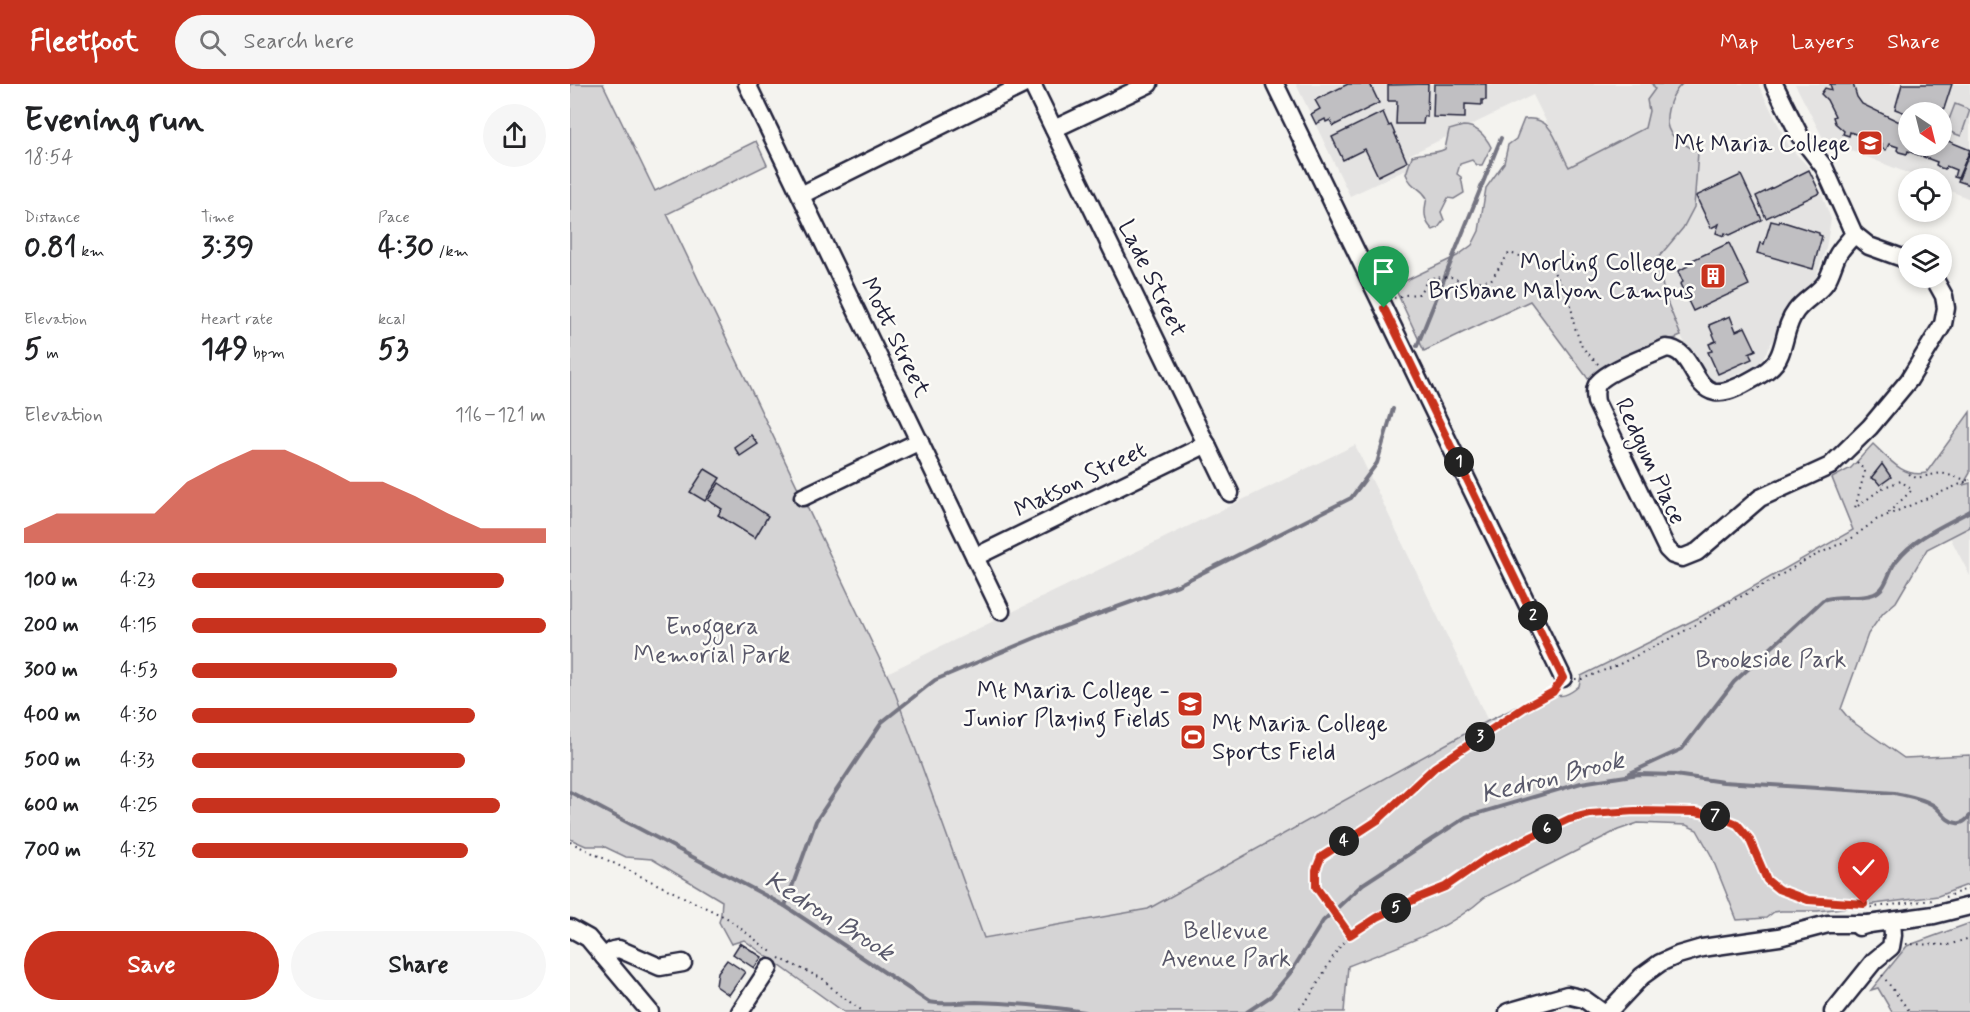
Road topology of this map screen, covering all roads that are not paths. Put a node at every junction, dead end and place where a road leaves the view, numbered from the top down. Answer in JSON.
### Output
{"nodes":[{"id":1,"x":747,"y":84,"type":"edge"},
{"id":2,"x":1025,"y":84,"type":"edge"},
{"id":3,"x":1032,"y":84,"type":"edge"},
{"id":4,"x":1149,"y":84,"type":"edge"},
{"id":5,"x":1275,"y":84,"type":"edge"},
{"id":6,"x":1774,"y":84,"type":"edge"},
{"id":7,"x":1054,"y":129,"type":"junction"},
{"id":8,"x":801,"y":195,"type":"junction"},
{"id":9,"x":1854,"y":234,"type":"junction"},
{"id":10,"x":1898,"y":256,"type":"edge"},
{"id":11,"x":1940,"y":288,"type":"edge"},
{"id":12,"x":920,"y":441,"type":"junction"},
{"id":13,"x":1207,"y":444,"type":"junction"},
{"id":14,"x":1230,"y":493,"type":"dead end"},
{"id":15,"x":803,"y":496,"type":"dead end"},
{"id":16,"x":975,"y":557,"type":"junction"},
{"id":17,"x":1002,"y":611,"type":"dead end"},
{"id":18,"x":1563,"y":678,"type":"road end"},
{"id":19,"x":1970,"y":906,"type":"edge"},
{"id":20,"x":1879,"y":923,"type":"junction"},
{"id":21,"x":570,"y":928,"type":"edge"},
{"id":22,"x":604,"y":957,"type":"junction"},
{"id":23,"x":682,"y":963,"type":"dead end"},
{"id":24,"x":769,"y":968,"type":"dead end"},
{"id":25,"x":650,"y":1012,"type":"edge"},
{"id":26,"x":740,"y":1012,"type":"edge"},
{"id":27,"x":1508,"y":1012,"type":"edge"},
{"id":28,"x":1602,"y":1012,"type":"edge"},
{"id":29,"x":1608,"y":1012,"type":"edge"},
{"id":30,"x":1833,"y":1012,"type":"edge"}],
"edges":[{"from":1,"to":8,"type":"street","name":"Mott Street"},
{"from":2,"to":8,"type":"street"},
{"from":3,"to":7,"type":"street","name":"Lade Street"},
{"from":4,"to":7,"type":"street"},
{"from":5,"to":18,"type":"street"},
{"from":6,"to":9,"type":"street"},
{"from":7,"to":13,"type":"street","name":"Lade Street"},
{"from":8,"to":12,"type":"street","name":"Mott Street"},
{"from":9,"to":10,"type":"street"},
{"from":9,"to":11,"type":"street","name":"Redgum Place"},
{"from":12,"to":15,"type":"street"},
{"from":12,"to":16,"type":"street","name":"Mott Street"},
{"from":13,"to":14,"type":"street","name":"Lade Street"},
{"from":13,"to":16,"type":"street","name":"Matson Street"},
{"from":16,"to":17,"type":"street","name":"Mott Street"},
{"from":19,"to":20,"type":"street"},
{"from":20,"to":29,"type":"street"},
{"from":20,"to":30,"type":"street"},
{"from":21,"to":22,"type":"street"},
{"from":22,"to":23,"type":"street"},
{"from":22,"to":25,"type":"street"},
{"from":24,"to":26,"type":"street"},
{"from":27,"to":28,"type":"street"}]}
